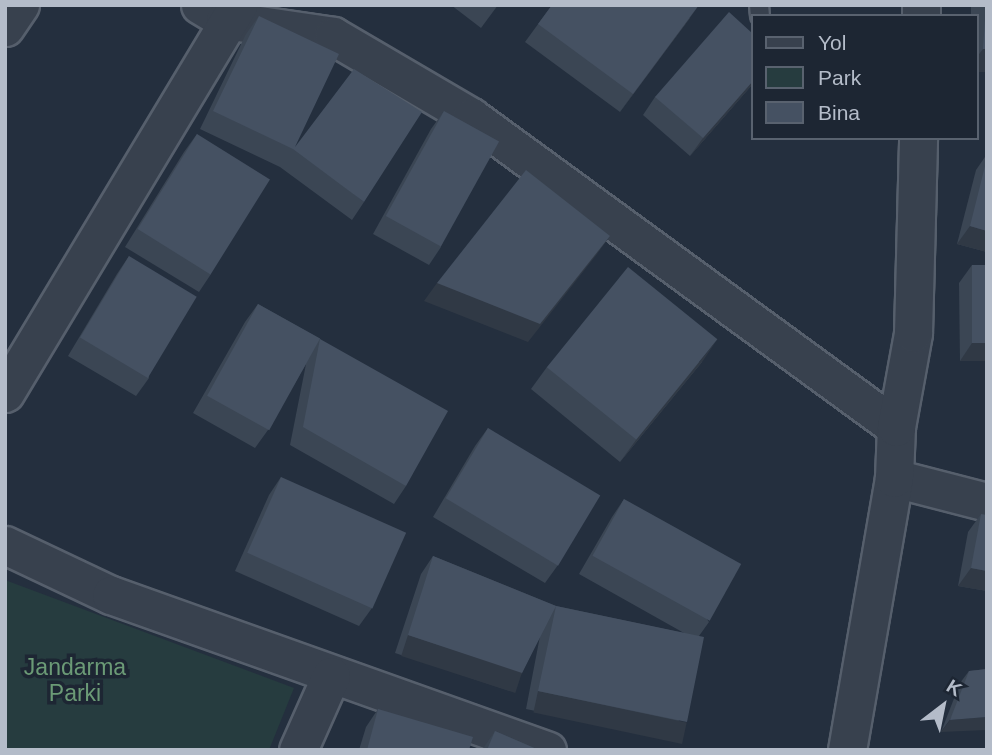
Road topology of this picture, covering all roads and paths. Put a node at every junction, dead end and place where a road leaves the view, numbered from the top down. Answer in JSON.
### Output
{"nodes":[{"id":1,"x":20,"y":5,"type":"edge"},
{"id":2,"x":221,"y":10,"type":"edge"},
{"id":3,"x":5,"y":27,"type":"edge"},
{"id":4,"x":918,"y":140,"type":"edge"},
{"id":5,"x":5,"y":393,"type":"edge"},
{"id":6,"x":896,"y":427,"type":"junction"},
{"id":7,"x":894,"y":478,"type":"junction"},
{"id":8,"x":987,"y":502,"type":"edge"},
{"id":9,"x":5,"y":545,"type":"edge"},
{"id":10,"x":331,"y":676,"type":"junction"},
{"id":11,"x":298,"y":750,"type":"edge"},
{"id":12,"x":547,"y":750,"type":"edge"},
{"id":13,"x":847,"y":750,"type":"edge"}],
"edges":[{"from":1,"to":3,"type":"street"},
{"from":2,"to":5,"type":"street"},
{"from":2,"to":6,"type":"street"},
{"from":4,"to":6,"type":"street"},
{"from":6,"to":7,"type":"street"},
{"from":7,"to":8,"type":"street"},
{"from":7,"to":13,"type":"street"},
{"from":9,"to":10,"type":"street"},
{"from":10,"to":11,"type":"street"},
{"from":10,"to":12,"type":"street"}]}
